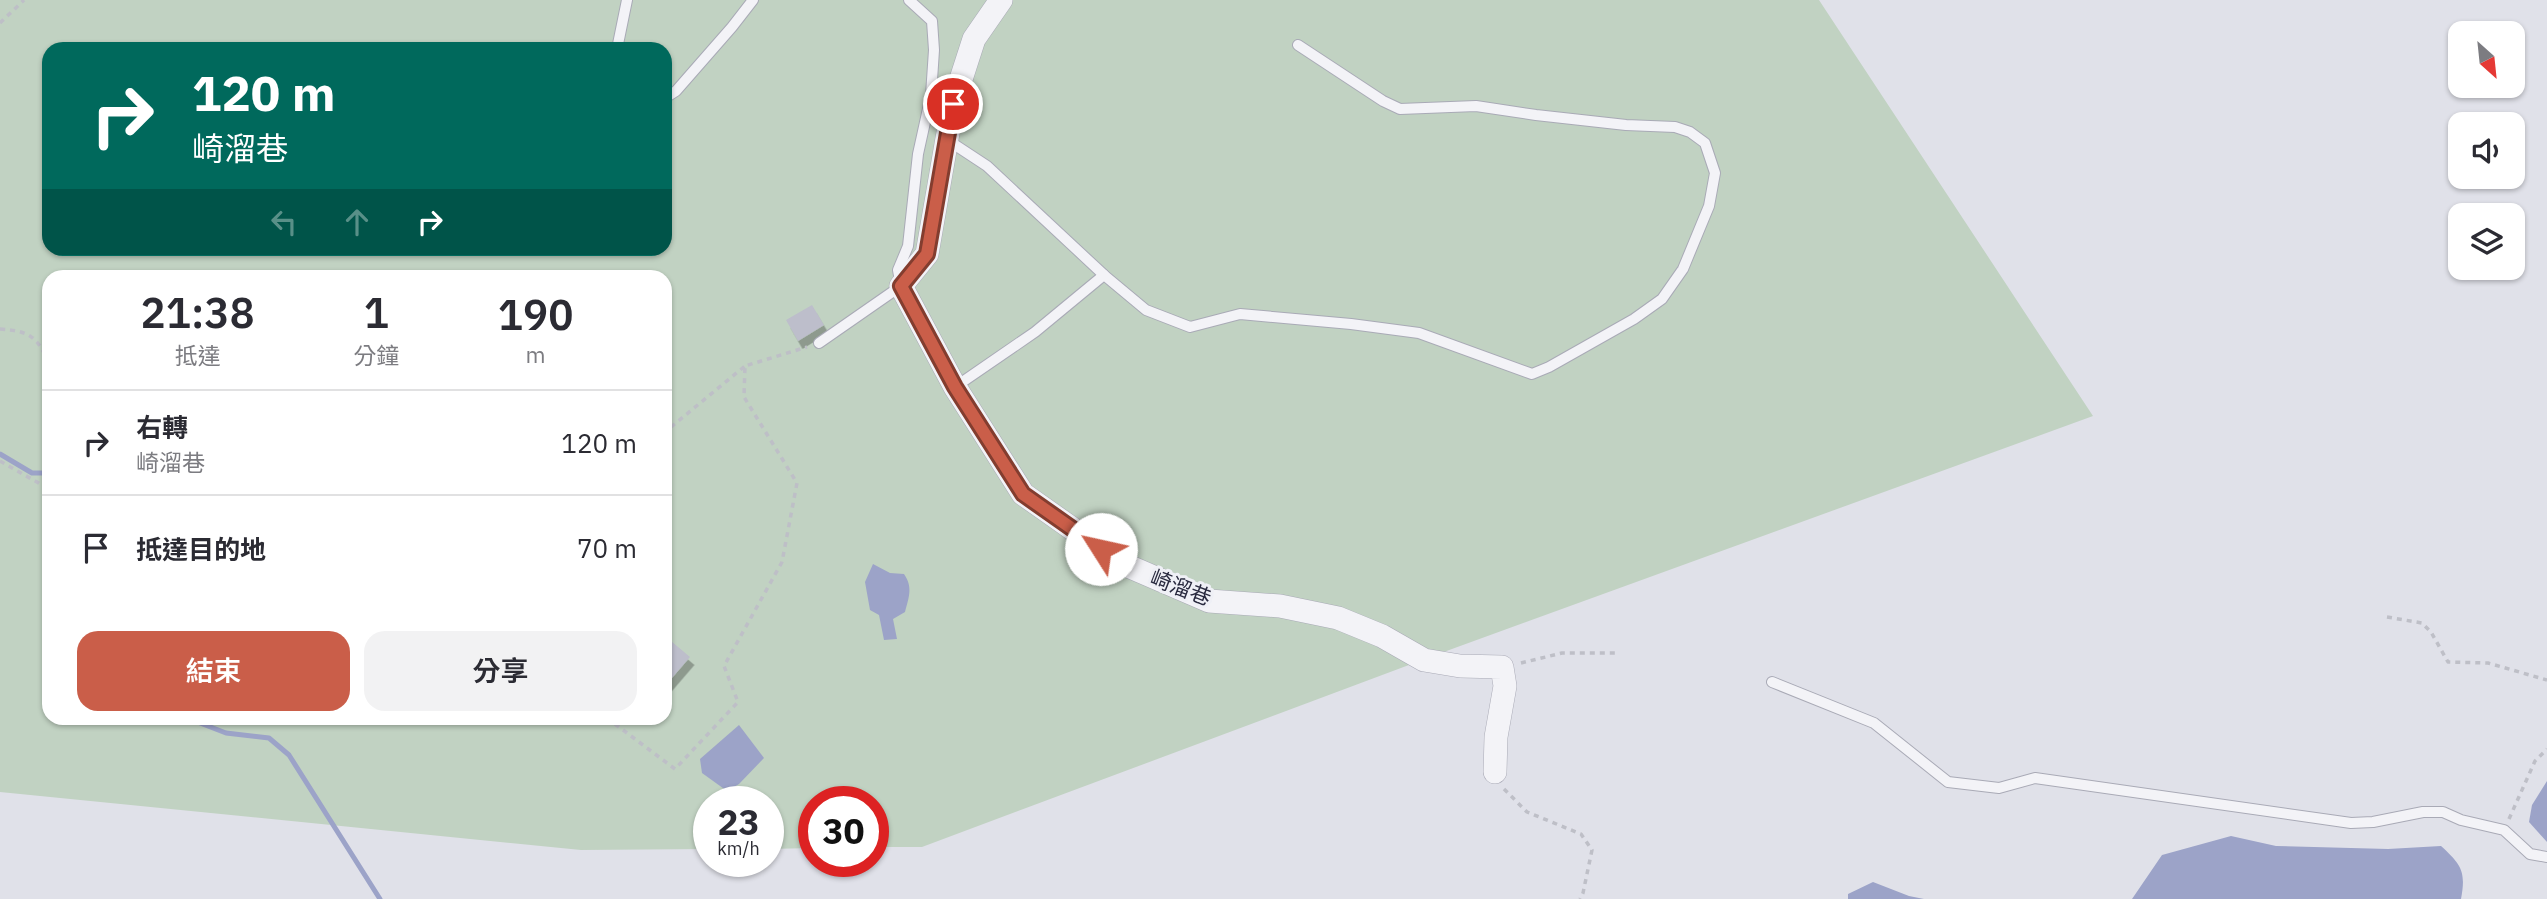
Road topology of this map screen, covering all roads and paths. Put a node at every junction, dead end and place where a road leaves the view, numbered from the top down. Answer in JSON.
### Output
{"nodes":[{"id":1,"x":24,"y":0,"type":"edge"},
{"id":2,"x":627,"y":0,"type":"edge"},
{"id":3,"x":753,"y":0,"type":"edge"},
{"id":4,"x":909,"y":0,"type":"edge"},
{"id":5,"x":1001,"y":0,"type":"edge"},
{"id":6,"x":0,"y":23,"type":"edge"},
{"id":7,"x":618,"y":42,"type":"edge"},
{"id":8,"x":1298,"y":45,"type":"dead end"},
{"id":9,"x":672,"y":94,"type":"edge"},
{"id":10,"x":946,"y":139,"type":"junction"},
{"id":11,"x":1104,"y":275,"type":"junction"},
{"id":12,"x":901,"y":286,"type":"junction"},
{"id":13,"x":0,"y":330,"type":"edge"},
{"id":14,"x":819,"y":343,"type":"joint"},
{"id":15,"x":42,"y":350,"type":"edge"},
{"id":16,"x":745,"y":366,"type":"junction"},
{"id":17,"x":955,"y":387,"type":"junction"},
{"id":18,"x":672,"y":426,"type":"edge"},
{"id":19,"x":0,"y":461,"type":"edge"},
{"id":20,"x":42,"y":485,"type":"edge"},
{"id":21,"x":2387,"y":617,"type":"dead end"},
{"id":22,"x":1619,"y":653,"type":"dead end"},
{"id":23,"x":1502,"y":667,"type":"junction"},
{"id":24,"x":2547,"y":680,"type":"edge"},
{"id":25,"x":1772,"y":682,"type":"dead end"},
{"id":26,"x":616,"y":725,"type":"edge"},
{"id":27,"x":2547,"y":749,"type":"edge"},
{"id":28,"x":1495,"y":772,"type":"joint"},
{"id":29,"x":2504,"y":830,"type":"junction"},
{"id":30,"x":2547,"y":857,"type":"edge"},
{"id":31,"x":1580,"y":899,"type":"edge"}],
"edges":[{"from":1,"to":6,"type":"path"},
{"from":2,"to":7,"type":"lane"},
{"from":3,"to":9,"type":"lane"},
{"from":4,"to":12,"type":"lane"},
{"from":5,"to":10,"type":"street"},
{"from":8,"to":11,"type":"lane"},
{"from":10,"to":11,"type":"lane"},
{"from":10,"to":12,"type":"street"},
{"from":11,"to":17,"type":"lane"},
{"from":12,"to":14,"type":"lane"},
{"from":12,"to":17,"type":"street","name":"崎溜巷"},
{"from":13,"to":15,"type":"path"},
{"from":14,"to":16,"type":"path"},
{"from":16,"to":18,"type":"path"},
{"from":16,"to":26,"type":"path"},
{"from":17,"to":23,"type":"street","name":"崎溜巷"},
{"from":19,"to":20,"type":"path"},
{"from":21,"to":24,"type":"path"},
{"from":22,"to":23,"type":"path"},
{"from":23,"to":28,"type":"street"},
{"from":25,"to":29,"type":"lane"},
{"from":27,"to":29,"type":"path"},
{"from":28,"to":31,"type":"path"},
{"from":29,"to":30,"type":"lane"}]}
